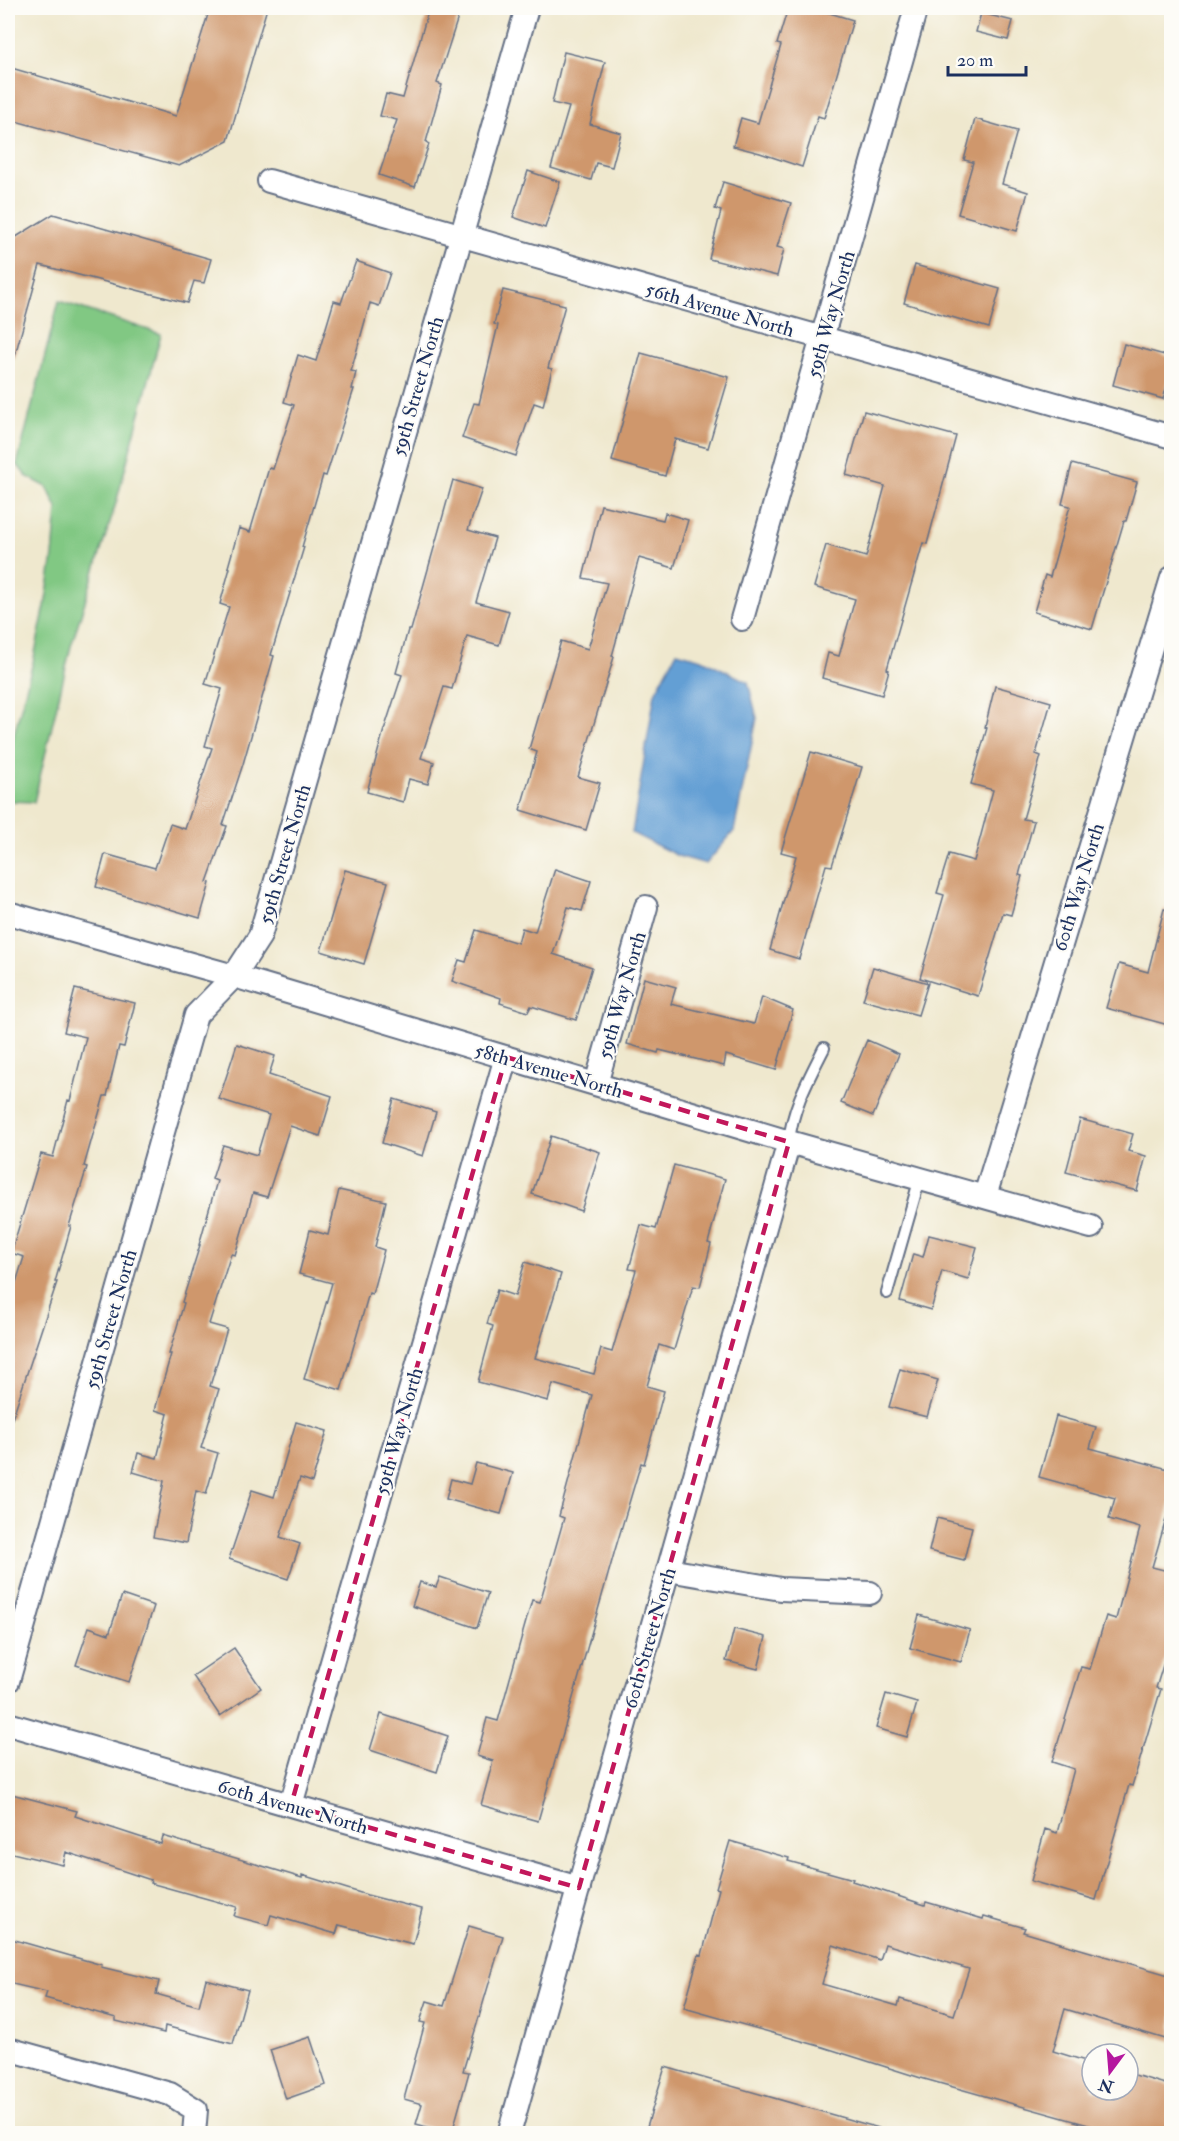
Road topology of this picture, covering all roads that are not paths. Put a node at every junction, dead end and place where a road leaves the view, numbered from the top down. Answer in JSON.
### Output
{"nodes":[{"id":1,"x":527,"y":8,"type":"edge"},
{"id":2,"x":916,"y":8,"type":"edge"},
{"id":3,"x":269,"y":182,"type":"dead end"},
{"id":4,"x":461,"y":236,"type":"junction"},
{"id":5,"x":823,"y":339,"type":"junction"},
{"id":6,"x":1172,"y":437,"type":"edge"},
{"id":7,"x":1172,"y":578,"type":"edge"},
{"id":8,"x":742,"y":619,"type":"dead end"},
{"id":9,"x":646,"y":907,"type":"dead end"},
{"id":10,"x":8,"y":913,"type":"edge"},
{"id":11,"x":234,"y":976,"type":"junction"},
{"id":12,"x":824,"y":1048,"type":"dead end"},
{"id":13,"x":506,"y":1057,"type":"junction"},
{"id":14,"x":596,"y":1084,"type":"junction"},
{"id":15,"x":789,"y":1142,"type":"junction"},
{"id":16,"x":920,"y":1178,"type":"junction"},
{"id":17,"x":985,"y":1196,"type":"junction"},
{"id":18,"x":1091,"y":1227,"type":"dead end"},
{"id":19,"x":886,"y":1293,"type":"dead end"},
{"id":20,"x":668,"y":1570,"type":"junction"},
{"id":21,"x":870,"y":1593,"type":"dead end"},
{"id":22,"x":8,"y":1682,"type":"edge"},
{"id":23,"x":8,"y":1724,"type":"edge"},
{"id":24,"x":291,"y":1805,"type":"junction"},
{"id":25,"x":579,"y":1888,"type":"junction"},
{"id":26,"x":8,"y":2049,"type":"edge"},
{"id":27,"x":194,"y":2133,"type":"edge"},
{"id":28,"x":509,"y":2133,"type":"edge"}],
"edges":[{"from":1,"to":4,"type":"street","name":"59th Street North"},
{"from":2,"to":5,"type":"street","name":"59th Way North"},
{"from":3,"to":4,"type":"street","name":"56th Avenue North"},
{"from":4,"to":5,"type":"street","name":"56th Avenue North"},
{"from":4,"to":11,"type":"street","name":"59th Street North"},
{"from":5,"to":6,"type":"street","name":"56th Avenue North"},
{"from":5,"to":8,"type":"street","name":"59th Way North"},
{"from":7,"to":17,"type":"street","name":"60th Way North"},
{"from":9,"to":14,"type":"street","name":"59th Way North"},
{"from":10,"to":11,"type":"street","name":"58th Avenue North"},
{"from":11,"to":13,"type":"street","name":"58th Avenue North"},
{"from":11,"to":22,"type":"street","name":"59th Street North"},
{"from":12,"to":15,"type":"lane"},
{"from":13,"to":14,"type":"street","name":"58th Avenue North"},
{"from":13,"to":24,"type":"street","name":"59th Way North"},
{"from":14,"to":15,"type":"street","name":"58th Avenue North"},
{"from":15,"to":16,"type":"street","name":"58th Avenue North"},
{"from":15,"to":20,"type":"street","name":"60th Street North"},
{"from":16,"to":17,"type":"street","name":"58th Avenue North"},
{"from":16,"to":19,"type":"lane"},
{"from":17,"to":18,"type":"street","name":"58th Avenue North"},
{"from":20,"to":21,"type":"street"},
{"from":20,"to":25,"type":"street","name":"60th Street North"},
{"from":23,"to":24,"type":"street","name":"60th Avenue North"},
{"from":24,"to":25,"type":"street","name":"60th Avenue North"},
{"from":25,"to":28,"type":"street","name":"60th Street North"},
{"from":26,"to":27,"type":"street"}]}
